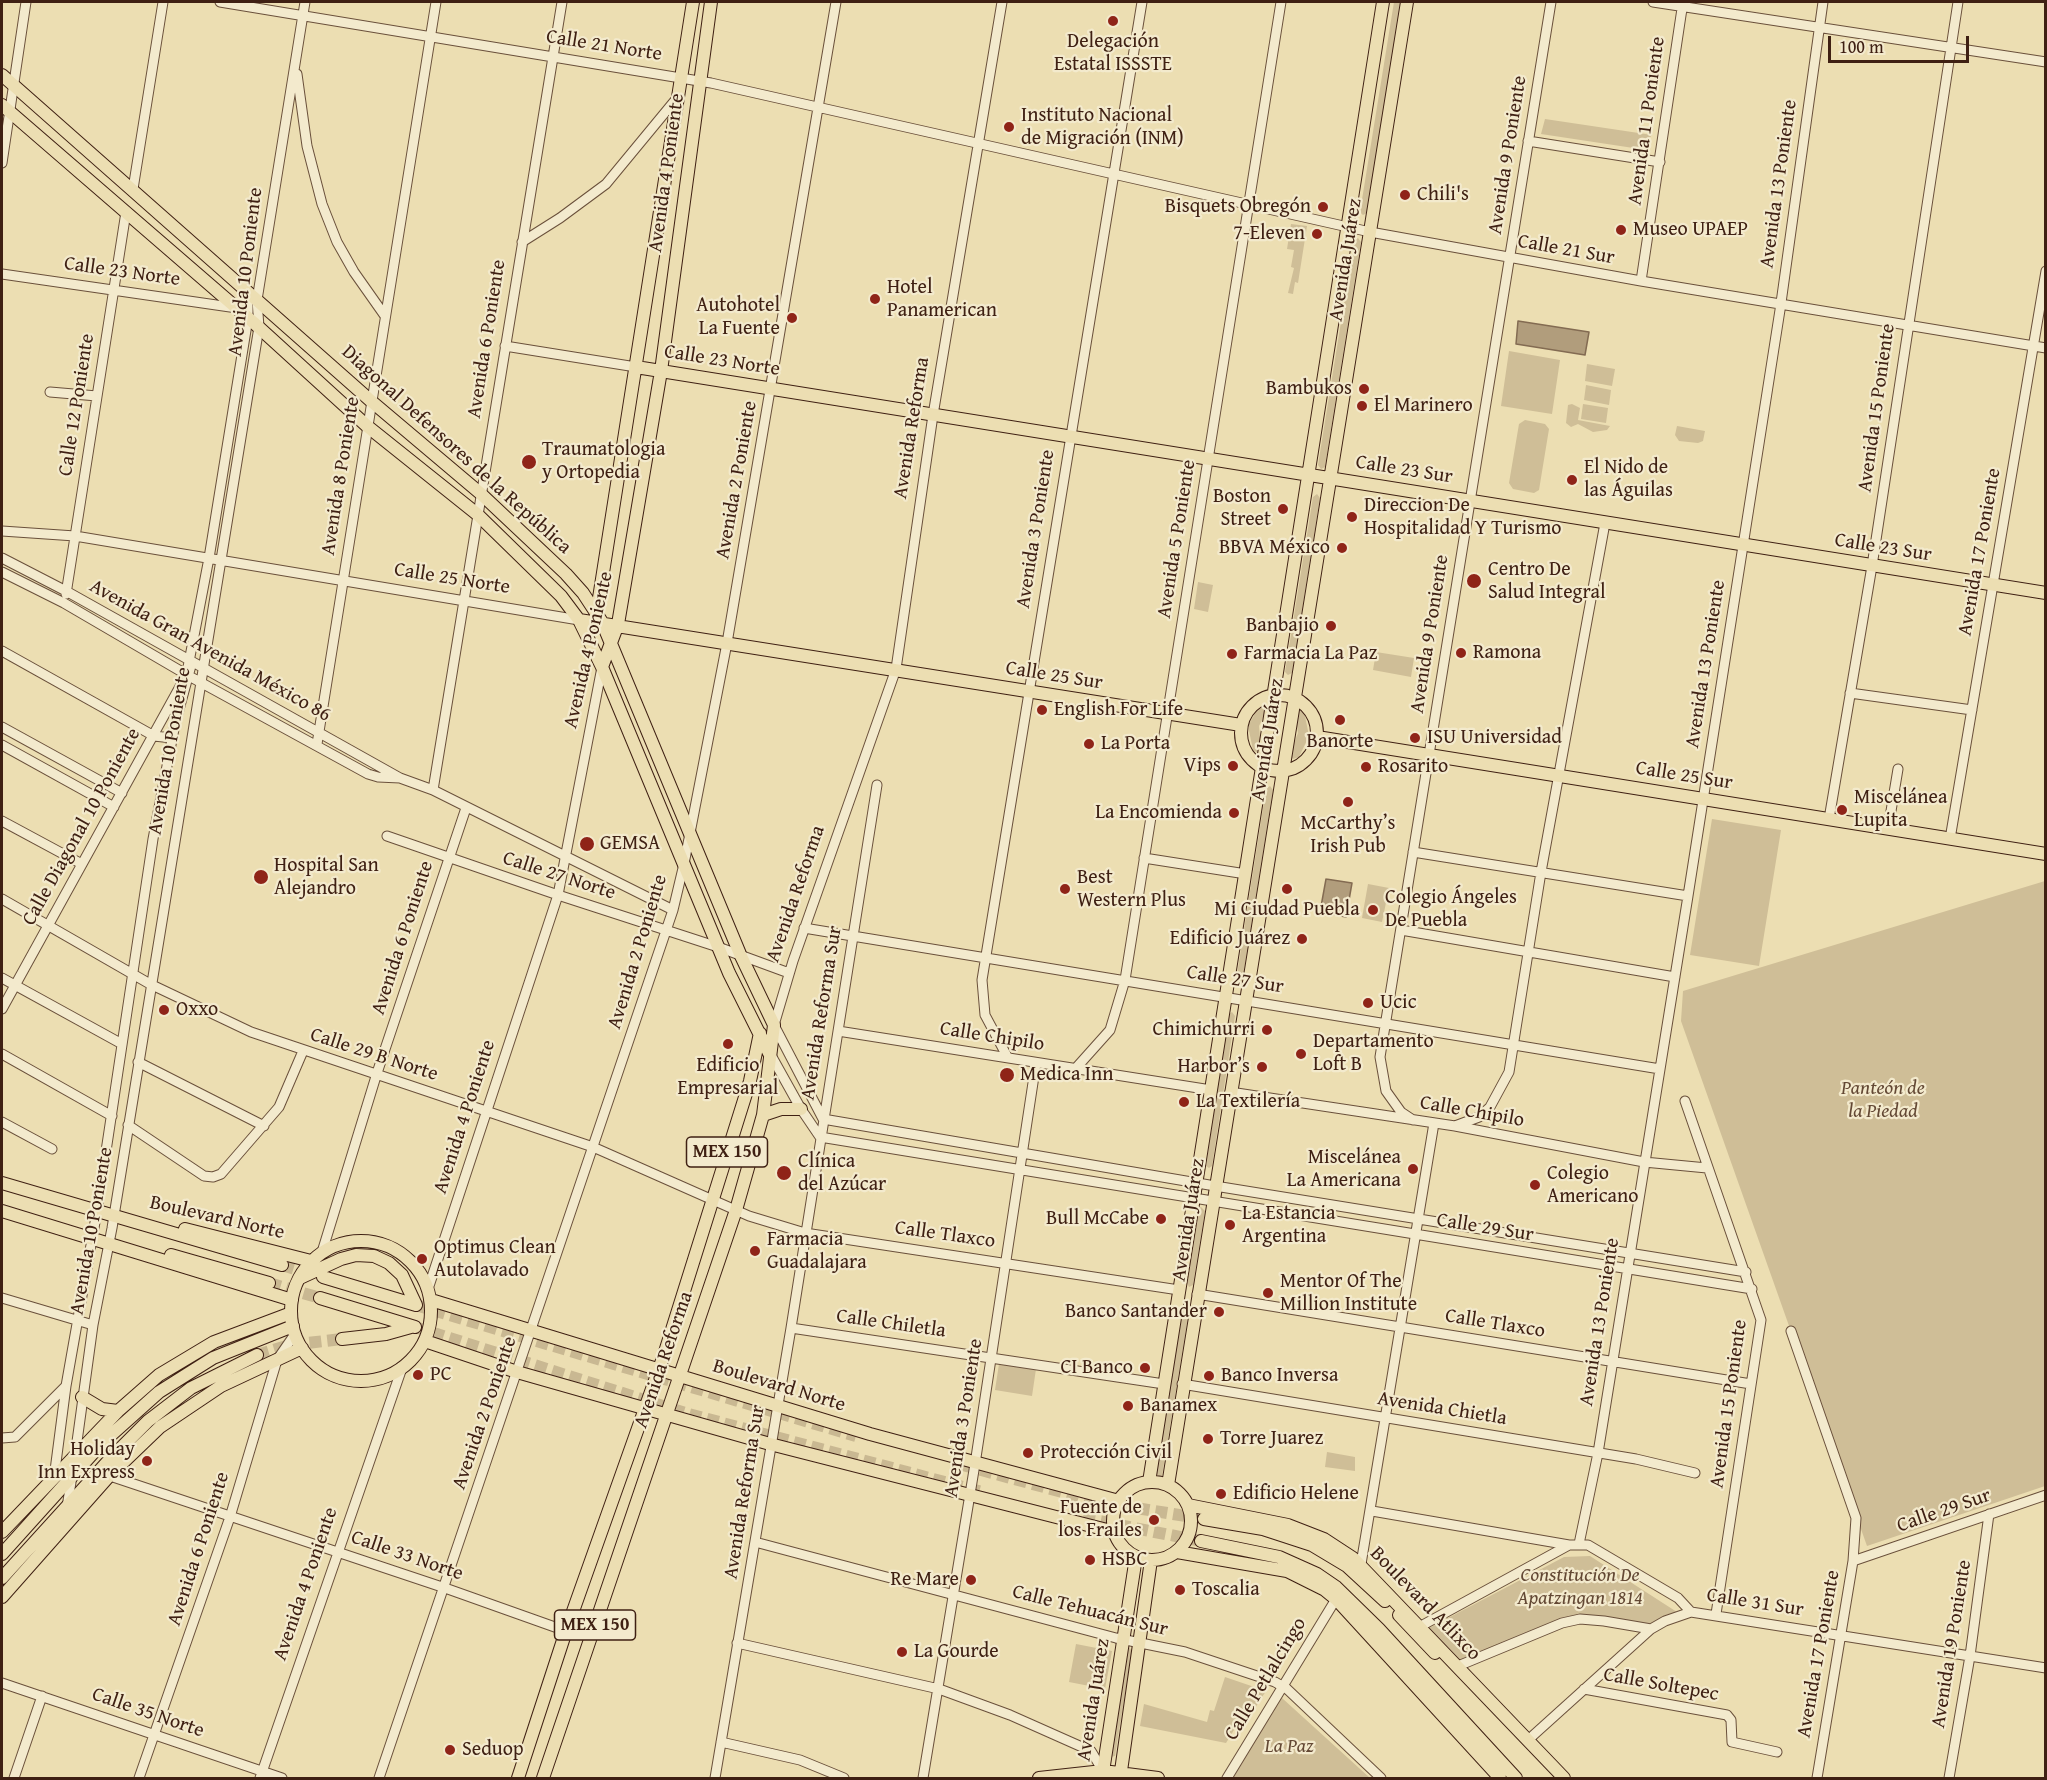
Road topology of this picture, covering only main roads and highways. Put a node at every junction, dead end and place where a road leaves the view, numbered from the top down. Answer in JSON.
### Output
{"nodes":[{"id":1,"x":693,"y":2,"type":"edge"},
{"id":2,"x":711,"y":2,"type":"edge"},
{"id":3,"x":1383,"y":2,"type":"edge"},
{"id":4,"x":1407,"y":2,"type":"edge"},
{"id":5,"x":2,"y":75,"type":"edge"},
{"id":6,"x":5,"y":109,"type":"edge"},
{"id":7,"x":636,"y":367,"type":"junction"},
{"id":8,"x":661,"y":371,"type":"junction"},
{"id":9,"x":933,"y":415,"type":"joint"},
{"id":10,"x":1309,"y":475,"type":"junction"},
{"id":11,"x":1330,"y":478,"type":"junction"},
{"id":12,"x":2046,"y":593,"type":"edge"},
{"id":13,"x":598,"y":618,"type":"junction"},
{"id":14,"x":579,"y":620,"type":"junction"},
{"id":15,"x":618,"y":624,"type":"junction"},
{"id":16,"x":590,"y":641,"type":"junction"},
{"id":17,"x":611,"y":644,"type":"junction"},
{"id":18,"x":602,"y":667,"type":"junction"},
{"id":19,"x":896,"y":669,"type":"joint"},
{"id":20,"x":1274,"y":695,"type":"junction"},
{"id":21,"x":1294,"y":699,"type":"junction"},
{"id":22,"x":1241,"y":725,"type":"junction"},
{"id":23,"x":1317,"y":737,"type":"junction"},
{"id":24,"x":1263,"y":768,"type":"junction"},
{"id":25,"x":1283,"y":772,"type":"junction"},
{"id":26,"x":2046,"y":854,"type":"edge"},
{"id":27,"x":764,"y":1008,"type":"junction"},
{"id":28,"x":774,"y":1025,"type":"joint"},
{"id":29,"x":760,"y":1034,"type":"junction"},
{"id":30,"x":772,"y":1057,"type":"junction"},
{"id":31,"x":801,"y":1109,"type":"road end"},
{"id":32,"x":763,"y":1115,"type":"junction"},
{"id":33,"x":2,"y":1183,"type":"edge"},
{"id":34,"x":2,"y":1211,"type":"edge"},
{"id":35,"x":114,"y":1216,"type":"junction"},
{"id":36,"x":109,"y":1243,"type":"junction"},
{"id":37,"x":311,"y":1261,"type":"junction"},
{"id":38,"x":282,"y":1265,"type":"tunnel mouth"},
{"id":39,"x":323,"y":1277,"type":"tunnel mouth"},
{"id":40,"x":298,"y":1279,"type":"junction"},
{"id":41,"x":269,"y":1283,"type":"tunnel mouth"},
{"id":42,"x":429,"y":1294,"type":"junction"},
{"id":43,"x":320,"y":1298,"type":"tunnel mouth"},
{"id":44,"x":292,"y":1300,"type":"junction"},
{"id":45,"x":291,"y":1313,"type":"junction"},
{"id":46,"x":294,"y":1330,"type":"junction"},
{"id":47,"x":342,"y":1339,"type":"tunnel mouth"},
{"id":48,"x":425,"y":1341,"type":"junction"},
{"id":49,"x":302,"y":1348,"type":"junction"},
{"id":50,"x":257,"y":1355,"type":"tunnel mouth"},
{"id":51,"x":659,"y":1370,"type":"junction"},
{"id":52,"x":678,"y":1376,"type":"junction"},
{"id":53,"x":82,"y":1397,"type":"road end"},
{"id":54,"x":646,"y":1410,"type":"junction"},
{"id":55,"x":118,"y":1411,"type":"junction"},
{"id":56,"x":665,"y":1415,"type":"junction"},
{"id":57,"x":101,"y":1475,"type":"junction"},
{"id":58,"x":1149,"y":1482,"type":"junction"},
{"id":59,"x":1168,"y":1485,"type":"junction"},
{"id":60,"x":1119,"y":1501,"type":"junction"},
{"id":61,"x":1188,"y":1505,"type":"junction"},
{"id":62,"x":1204,"y":1519,"type":"tunnel mouth"},
{"id":63,"x":1115,"y":1532,"type":"junction"},
{"id":64,"x":2,"y":1533,"type":"edge"},
{"id":65,"x":1201,"y":1541,"type":"tunnel mouth"},
{"id":66,"x":1177,"y":1552,"type":"junction"},
{"id":67,"x":2,"y":1554,"type":"edge"},
{"id":68,"x":1136,"y":1557,"type":"junction"},
{"id":69,"x":1151,"y":1560,"type":"junction"},
{"id":70,"x":2,"y":1578,"type":"edge"},
{"id":71,"x":2,"y":1597,"type":"edge"},
{"id":72,"x":543,"y":1702,"type":"junction"},
{"id":73,"x":565,"y":1709,"type":"junction"},
{"id":74,"x":1102,"y":1775,"type":"edge"},
{"id":75,"x":1121,"y":1775,"type":"edge"},
{"id":76,"x":518,"y":1779,"type":"edge"},
{"id":77,"x":543,"y":1779,"type":"edge"},
{"id":78,"x":1039,"y":1779,"type":"edge"},
{"id":79,"x":1158,"y":1779,"type":"edge"},
{"id":80,"x":1500,"y":1779,"type":"edge"},
{"id":81,"x":1516,"y":1779,"type":"edge"},
{"id":82,"x":1552,"y":1779,"type":"edge"},
{"id":83,"x":1564,"y":1779,"type":"edge"}],
"edges":[{"from":1,"to":7,"type":"main road","name":"Avenida 4 Poniente"},
{"from":2,"to":8,"type":"main road","name":"Avenida 4 Poniente"},
{"from":3,"to":10,"type":"main road","name":"Avenida Juárez"},
{"from":4,"to":11,"type":"main road","name":"Avenida Juárez"},
{"from":5,"to":13,"type":"main road","name":"Diagonal Defensores de la República"},
{"from":6,"to":14,"type":"main road","name":"Diagonal Defensores de la República"},
{"from":7,"to":8,"type":"main road","name":"Calle 23 Norte"},
{"from":7,"to":13,"type":"main road","name":"Avenida 4 Poniente"},
{"from":8,"to":9,"type":"main road","name":"Calle 23 Norte"},
{"from":8,"to":15,"type":"main road","name":"Avenida 4 Poniente"},
{"from":9,"to":10,"type":"main road","name":"Calle 23 Sur"},
{"from":10,"to":11,"type":"main road","name":"Calle 23 Sur"},
{"from":10,"to":20,"type":"main road","name":"Avenida Juárez"},
{"from":11,"to":12,"type":"main road","name":"Calle 23 Sur"},
{"from":11,"to":21,"type":"main road","name":"Avenida Juárez"},
{"from":13,"to":14,"type":"main road","name":"Calle 25 Norte"},
{"from":13,"to":15,"type":"main road","name":"Calle 25 Norte"},
{"from":13,"to":16,"type":"main road","name":"Avenida 4 Poniente"},
{"from":13,"to":17,"type":"main road","name":"Diagonal Defensores de la República"},
{"from":14,"to":16,"type":"main road","name":"Diagonal Defensores de la República"},
{"from":15,"to":17,"type":"main road","name":"Avenida 4 Poniente"},
{"from":15,"to":19,"type":"main road","name":"Calle 25 Norte"},
{"from":16,"to":18,"type":"main road","name":"Diagonal Defensores de la República"},
{"from":17,"to":18,"type":"main road","name":"Avenida 4 Poniente"},
{"from":17,"to":27,"type":"main road","name":"Diagonal Defensores de la República"},
{"from":18,"to":29,"type":"main road","name":"Diagonal Defensores de la República"},
{"from":19,"to":22,"type":"main road","name":"Calle 25 Sur"},
{"from":20,"to":21,"type":"main road"},
{"from":20,"to":22,"type":"main road"},
{"from":20,"to":24,"type":"main road","name":"Avenida Juárez"},
{"from":21,"to":23,"type":"main road"},
{"from":21,"to":25,"type":"main road","name":"Avenida Juárez"},
{"from":22,"to":24,"type":"main road"},
{"from":23,"to":25,"type":"main road"},
{"from":23,"to":26,"type":"main road","name":"Calle 25 Sur"},
{"from":24,"to":25,"type":"main road"},
{"from":24,"to":58,"type":"main road","name":"Avenida Juárez"},
{"from":25,"to":59,"type":"main road","name":"Avenida Juárez"},
{"from":27,"to":28,"type":"main road","name":"Diagonal Defensores de la República"},
{"from":27,"to":29,"type":"main road","name":"Avenida Reforma","number":"MEX 150"},
{"from":28,"to":30,"type":"main road","name":"Avenida Reforma","number":"MEX 150"},
{"from":29,"to":30,"type":"main road","name":"Diagonal Defensores de la República"},
{"from":29,"to":51,"type":"main road","name":"Avenida Reforma","number":"MEX 150"},
{"from":30,"to":32,"type":"main road","name":"Avenida Reforma","number":"MEX 150"},
{"from":31,"to":32,"type":"main road"},
{"from":32,"to":52,"type":"main road","name":"Avenida Reforma","number":"MEX 150"},
{"from":33,"to":35,"type":"main road","name":"Boulevard Norte"},
{"from":34,"to":36,"type":"main road"},
{"from":35,"to":37,"type":"main road","name":"Boulevard Norte"},
{"from":35,"to":38,"type":"main road","name":"Boulevard Norte"},
{"from":36,"to":41,"type":"main road"},
{"from":36,"to":44,"type":"main road"},
{"from":37,"to":40,"type":"main road"},
{"from":37,"to":42,"type":"main road"},
{"from":39,"to":40,"type":"main road"},
{"from":40,"to":44,"type":"main road"},
{"from":42,"to":48,"type":"main road"},
{"from":42,"to":51,"type":"main road","name":"Boulevard Norte"},
{"from":43,"to":47,"type":"main road"},
{"from":44,"to":45,"type":"main road"},
{"from":45,"to":46,"type":"main road"},
{"from":45,"to":55,"type":"main road"},
{"from":46,"to":49,"type":"main road"},
{"from":46,"to":67,"type":"main road"},
{"from":48,"to":49,"type":"main road"},
{"from":48,"to":54,"type":"main road"},
{"from":49,"to":57,"type":"main road"},
{"from":50,"to":57,"type":"main road"},
{"from":51,"to":52,"type":"main road","name":"Boulevard Norte"},
{"from":51,"to":54,"type":"main road","name":"Avenida Reforma","number":"MEX 150"},
{"from":52,"to":56,"type":"main road","name":"Avenida Reforma","number":"MEX 150"},
{"from":52,"to":60,"type":"main road","name":"Boulevard Norte"},
{"from":53,"to":55,"type":"main road"},
{"from":54,"to":56,"type":"main road"},
{"from":54,"to":72,"type":"main road","name":"Avenida Reforma","number":"MEX 150"},
{"from":55,"to":64,"type":"main road"},
{"from":56,"to":63,"type":"main road"},
{"from":56,"to":73,"type":"main road","name":"Avenida Reforma","number":"MEX 150"},
{"from":57,"to":70,"type":"main road"},
{"from":57,"to":71,"type":"main road"},
{"from":58,"to":59,"type":"main road"},
{"from":58,"to":60,"type":"main road"},
{"from":59,"to":61,"type":"main road"},
{"from":60,"to":63,"type":"main road"},
{"from":61,"to":66,"type":"main road"},
{"from":61,"to":83,"type":"main road","name":"Boulevard Atlixco"},
{"from":62,"to":82,"type":"main road","name":"Boulevard Atlixco"},
{"from":63,"to":68,"type":"main road"},
{"from":65,"to":81,"type":"main road"},
{"from":66,"to":69,"type":"main road"},
{"from":66,"to":80,"type":"main road"},
{"from":68,"to":69,"type":"main road"},
{"from":68,"to":74,"type":"main road","name":"Avenida Juárez"},
{"from":69,"to":75,"type":"main road","name":"Avenida Juárez"},
{"from":72,"to":73,"type":"main road"},
{"from":72,"to":76,"type":"main road","name":"Avenida Reforma","number":"MEX 150"},
{"from":73,"to":77,"type":"main road","name":"Avenida Reforma","number":"MEX 150"},
{"from":74,"to":75,"type":"main road"},
{"from":74,"to":78,"type":"main road"},
{"from":75,"to":79,"type":"main road"}]}
